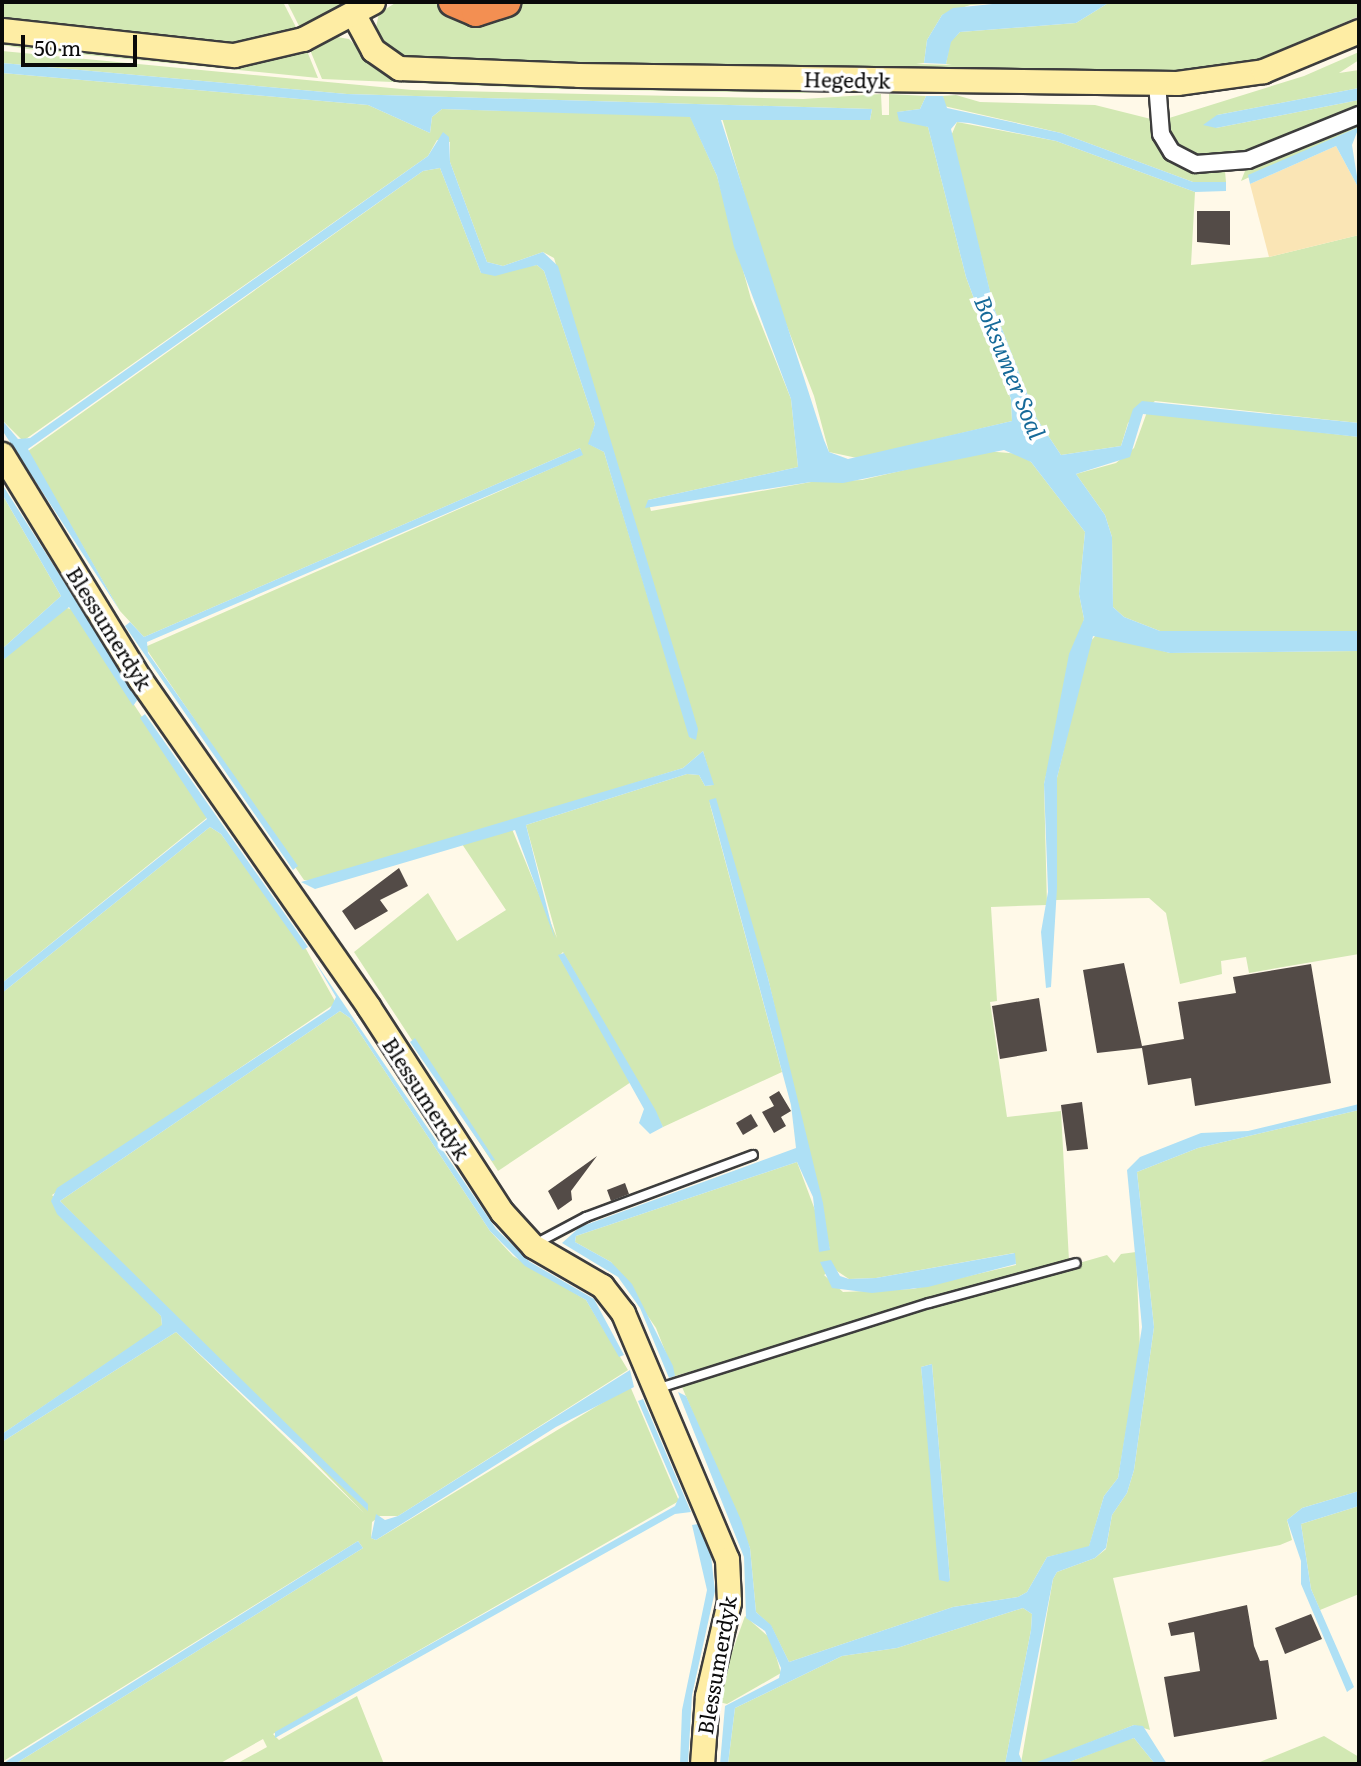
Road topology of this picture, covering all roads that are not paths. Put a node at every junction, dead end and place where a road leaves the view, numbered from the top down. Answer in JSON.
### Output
{"nodes":[{"id":1,"x":453,"y":2,"type":"edge"},
{"id":2,"x":506,"y":2,"type":"edge"},
{"id":3,"x":363,"y":7,"type":"edge"},
{"id":4,"x":2,"y":30,"type":"edge"},
{"id":5,"x":1359,"y":31,"type":"edge"},
{"id":6,"x":1157,"y":83,"type":"junction"},
{"id":7,"x":1359,"y":115,"type":"edge"},
{"id":8,"x":2,"y":454,"type":"edge"},
{"id":9,"x":753,"y":1155,"type":"dead end"},
{"id":10,"x":533,"y":1246,"type":"junction"},
{"id":11,"x":1076,"y":1263,"type":"dead end"},
{"id":12,"x":656,"y":1389,"type":"junction"},
{"id":13,"x":702,"y":1764,"type":"edge"}],
"edges":[{"from":1,"to":2,"type":"highway"},
{"from":3,"to":4,"type":"street"},
{"from":3,"to":6,"type":"street","name":"Hegedyk"},
{"from":5,"to":6,"type":"street","name":"Hegedyk"},
{"from":6,"to":7,"type":"street"},
{"from":8,"to":10,"type":"street","name":"Blessumerdyk"},
{"from":9,"to":10,"type":"lane"},
{"from":10,"to":12,"type":"street","name":"Blessumerdyk"},
{"from":11,"to":12,"type":"lane"},
{"from":12,"to":13,"type":"street","name":"Blessumerdyk"}]}
